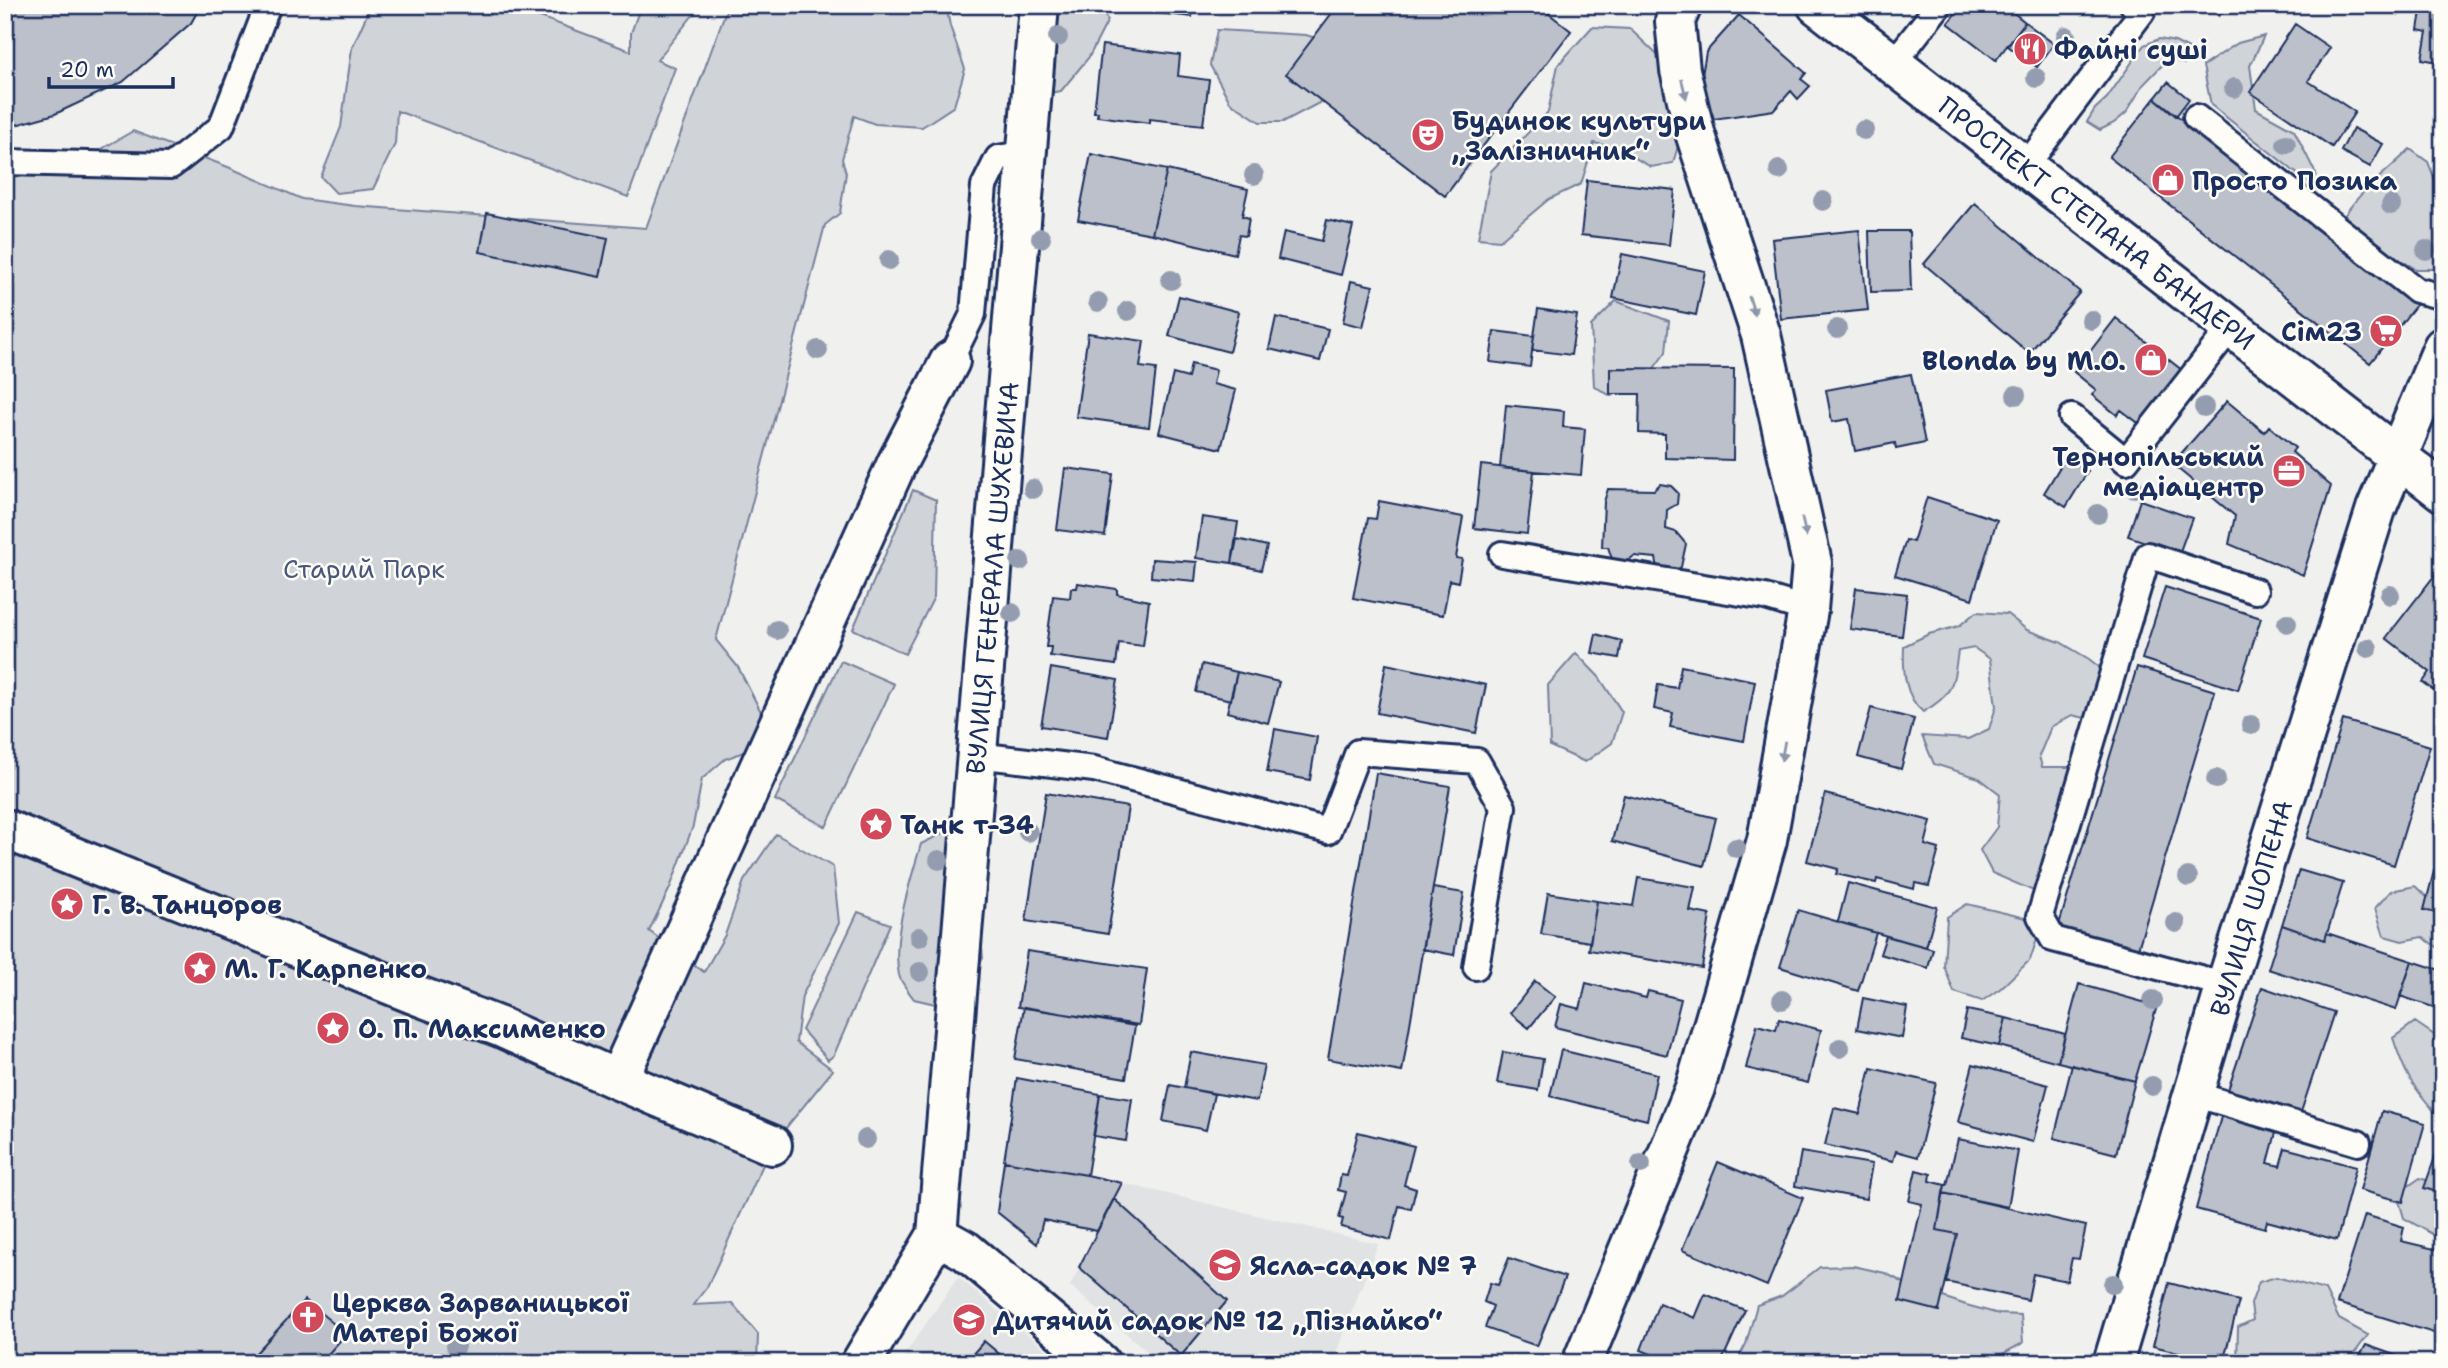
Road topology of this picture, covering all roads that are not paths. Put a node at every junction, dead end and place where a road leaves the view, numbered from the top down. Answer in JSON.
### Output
{"nodes":[{"id":1,"x":268,"y":5,"type":"edge"},
{"id":2,"x":1040,"y":5,"type":"edge"},
{"id":3,"x":1817,"y":5,"type":"edge"},
{"id":4,"x":1938,"y":5,"type":"edge"},
{"id":5,"x":2133,"y":5,"type":"edge"},
{"id":6,"x":1679,"y":13,"type":"edge"},
{"id":7,"x":1893,"y":64,"type":"junction"},
{"id":8,"x":2196,"y":117,"type":"dead end"},
{"id":9,"x":1027,"y":153,"type":"junction"},
{"id":10,"x":5,"y":162,"type":"edge"},
{"id":11,"x":2025,"y":167,"type":"junction"},
{"id":12,"x":2443,"y":297,"type":"edge"},
{"id":13,"x":2231,"y":327,"type":"junction"},
{"id":14,"x":2443,"y":347,"type":"edge"},
{"id":15,"x":950,"y":361,"type":"joint"},
{"id":16,"x":2072,"y":417,"type":"dead end"},
{"id":17,"x":2398,"y":456,"type":"junction"},
{"id":18,"x":2443,"y":492,"type":"edge"},
{"id":19,"x":1502,"y":554,"type":"dead end"},
{"id":20,"x":2255,"y":591,"type":"dead end"},
{"id":21,"x":1808,"y":610,"type":"junction"},
{"id":22,"x":977,"y":755,"type":"junction"},
{"id":23,"x":5,"y":829,"type":"edge"},
{"id":24,"x":1476,"y":967,"type":"dead end"},
{"id":25,"x":2226,"y":985,"type":"junction"},
{"id":26,"x":618,"y":1080,"type":"junction"},
{"id":27,"x":2194,"y":1094,"type":"junction"},
{"id":28,"x":2358,"y":1143,"type":"dead end"},
{"id":29,"x":772,"y":1145,"type":"dead end"},
{"id":30,"x":937,"y":1235,"type":"junction"},
{"id":31,"x":860,"y":1363,"type":"edge"},
{"id":32,"x":1100,"y":1363,"type":"edge"},
{"id":33,"x":1582,"y":1363,"type":"edge"},
{"id":34,"x":2113,"y":1363,"type":"edge"}],
"edges":[{"from":1,"to":10,"type":"lane"},
{"from":2,"to":9,"type":"street","name":"ВУЛИЦЯ ГЕНЕРАЛА ШУХЕВИЧА"},
{"from":3,"to":7,"type":"street","name":"ПРОСПЕКТ СТЕПАНА БАНДЕРИ"},
{"from":4,"to":7,"type":"lane"},
{"from":5,"to":11,"type":"lane"},
{"from":6,"to":21,"type":"street","one_way":true},
{"from":7,"to":11,"type":"street","name":"ПРОСПЕКТ СТЕПАНА БАНДЕРИ"},
{"from":8,"to":12,"type":"lane"},
{"from":9,"to":15,"type":"lane"},
{"from":9,"to":22,"type":"street","name":"ВУЛИЦЯ ГЕНЕРАЛА ШУХЕВИЧА"},
{"from":11,"to":13,"type":"street","name":"ПРОСПЕКТ СТЕПАНА БАНДЕРИ"},
{"from":13,"to":16,"type":"lane"},
{"from":13,"to":17,"type":"street","name":"ПРОСПЕКТ СТЕПАНА БАНДЕРИ"},
{"from":14,"to":17,"type":"street","name":"ВУЛИЦЯ ШОПЕНА"},
{"from":15,"to":26,"type":"street"},
{"from":17,"to":18,"type":"street","name":"ПРОСПЕКТ СТЕПАНА БАНДЕРИ"},
{"from":17,"to":25,"type":"street","name":"ВУЛИЦЯ ШОПЕНА"},
{"from":19,"to":21,"type":"lane"},
{"from":20,"to":25,"type":"lane"},
{"from":21,"to":33,"type":"street","one_way":true},
{"from":22,"to":24,"type":"lane"},
{"from":22,"to":30,"type":"street","name":"ВУЛИЦЯ ГЕНЕРАЛА ШУХЕВИЧА"},
{"from":23,"to":26,"type":"street"},
{"from":25,"to":27,"type":"street","name":"ВУЛИЦЯ ШОПЕНА"},
{"from":26,"to":29,"type":"street"},
{"from":27,"to":28,"type":"lane"},
{"from":27,"to":34,"type":"street","name":"ВУЛИЦЯ ШОПЕНА"},
{"from":30,"to":31,"type":"street"},
{"from":30,"to":32,"type":"street"}]}
